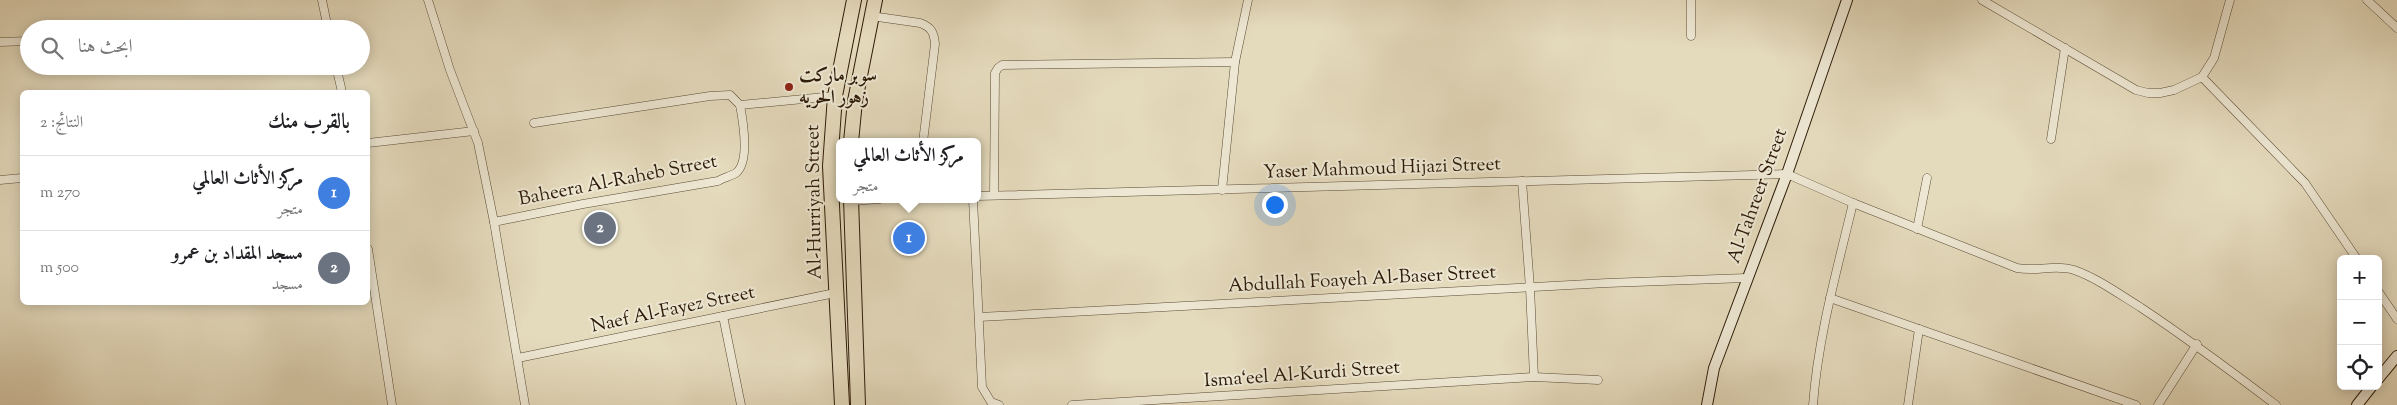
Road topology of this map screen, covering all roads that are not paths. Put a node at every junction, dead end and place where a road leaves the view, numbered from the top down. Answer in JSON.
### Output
{"nodes":[{"id":1,"x":322,"y":0,"type":"edge"},
{"id":2,"x":428,"y":0,"type":"edge"},
{"id":3,"x":435,"y":0,"type":"edge"},
{"id":4,"x":854,"y":0,"type":"edge"},
{"id":5,"x":875,"y":0,"type":"edge"},
{"id":6,"x":1248,"y":0,"type":"edge"},
{"id":7,"x":1691,"y":0,"type":"edge"},
{"id":8,"x":1847,"y":0,"type":"edge"},
{"id":9,"x":1982,"y":0,"type":"edge"},
{"id":10,"x":2230,"y":0,"type":"edge"},
{"id":11,"x":2367,"y":0,"type":"edge"},
{"id":12,"x":434,"y":14,"type":"junction"},
{"id":13,"x":871,"y":16,"type":"junction"},
{"id":14,"x":326,"y":20,"type":"edge"},
{"id":15,"x":2397,"y":28,"type":"edge"},
{"id":16,"x":1690,"y":36,"type":"dead end"},
{"id":17,"x":20,"y":41,"type":"edge"},
{"id":18,"x":0,"y":42,"type":"edge"},
{"id":19,"x":2065,"y":48,"type":"junction"},
{"id":20,"x":1235,"y":62,"type":"junction"},
{"id":21,"x":338,"y":75,"type":"edge"},
{"id":22,"x":2202,"y":77,"type":"junction"},
{"id":23,"x":342,"y":90,"type":"edge"},
{"id":24,"x":835,"y":96,"type":"junction"},
{"id":25,"x":740,"y":105,"type":"junction"},
{"id":26,"x":534,"y":123,"type":"dead end"},
{"id":27,"x":474,"y":131,"type":"junction"},
{"id":28,"x":851,"y":138,"type":"edge"},
{"id":29,"x":923,"y":138,"type":"edge"},
{"id":30,"x":2051,"y":139,"type":"dead end"},
{"id":31,"x":370,"y":143,"type":"edge"},
{"id":32,"x":1787,"y":174,"type":"junction"},
{"id":33,"x":20,"y":178,"type":"edge"},
{"id":34,"x":1927,"y":178,"type":"dead end"},
{"id":35,"x":0,"y":180,"type":"edge"},
{"id":36,"x":1522,"y":181,"type":"junction"},
{"id":37,"x":1222,"y":190,"type":"junction"},
{"id":38,"x":994,"y":195,"type":"junction"},
{"id":39,"x":981,"y":196,"type":"edge"},
{"id":40,"x":851,"y":203,"type":"edge"},
{"id":41,"x":973,"y":203,"type":"edge"},
{"id":42,"x":1852,"y":203,"type":"junction"},
{"id":43,"x":494,"y":222,"type":"junction"},
{"id":44,"x":1917,"y":229,"type":"junction"},
{"id":45,"x":2354,"y":255,"type":"edge"},
{"id":46,"x":370,"y":262,"type":"edge"},
{"id":47,"x":1746,"y":278,"type":"junction"},
{"id":48,"x":1530,"y":288,"type":"junction"},
{"id":49,"x":836,"y":293,"type":"junction"},
{"id":50,"x":2382,"y":297,"type":"edge"},
{"id":51,"x":1830,"y":298,"type":"junction"},
{"id":52,"x":723,"y":316,"type":"junction"},
{"id":53,"x":979,"y":317,"type":"junction"},
{"id":54,"x":2397,"y":319,"type":"edge"},
{"id":55,"x":1919,"y":329,"type":"junction"},
{"id":56,"x":2197,"y":344,"type":"junction"},
{"id":57,"x":2397,"y":356,"type":"edge"},
{"id":58,"x":518,"y":358,"type":"junction"},
{"id":59,"x":2382,"y":374,"type":"edge"},
{"id":60,"x":1534,"y":377,"type":"junction"},
{"id":61,"x":1598,"y":380,"type":"dead end"},
{"id":62,"x":2369,"y":390,"type":"edge"},
{"id":63,"x":392,"y":405,"type":"edge"},
{"id":64,"x":525,"y":405,"type":"edge"},
{"id":65,"x":741,"y":405,"type":"edge"},
{"id":66,"x":842,"y":405,"type":"edge"},
{"id":67,"x":858,"y":405,"type":"edge"},
{"id":68,"x":999,"y":405,"type":"edge"},
{"id":69,"x":1072,"y":405,"type":"edge"},
{"id":70,"x":1707,"y":405,"type":"edge"},
{"id":71,"x":1813,"y":405,"type":"edge"},
{"id":72,"x":1908,"y":405,"type":"edge"},
{"id":73,"x":2136,"y":405,"type":"edge"},
{"id":74,"x":2158,"y":405,"type":"edge"},
{"id":75,"x":2276,"y":405,"type":"edge"},
{"id":76,"x":2357,"y":405,"type":"edge"}],
"edges":[{"from":1,"to":14,"type":"street"},
{"from":2,"to":12,"type":"street"},
{"from":3,"to":12,"type":"street"},
{"from":4,"to":24,"type":"highway","name":"Al-Hurriyah Street"},
{"from":5,"to":13,"type":"highway","name":"Al-Hurriyah Street"},
{"from":6,"to":20,"type":"street"},
{"from":7,"to":16,"type":"street"},
{"from":8,"to":32,"type":"street","name":"Al-Tahreer Street"},
{"from":9,"to":19,"type":"street"},
{"from":10,"to":22,"type":"street"},
{"from":11,"to":15,"type":"street"},
{"from":12,"to":27,"type":"street"},
{"from":13,"to":28,"type":"highway","name":"Al-Hurriyah Street"},
{"from":13,"to":29,"type":"street"},
{"from":17,"to":18,"type":"street"},
{"from":19,"to":22,"type":"street"},
{"from":19,"to":30,"type":"street"},
{"from":20,"to":37,"type":"street"},
{"from":20,"to":38,"type":"street"},
{"from":21,"to":23,"type":"street"},
{"from":22,"to":45,"type":"street"},
{"from":24,"to":25,"type":"street"},
{"from":24,"to":49,"type":"highway","name":"Al-Hurriyah Street"},
{"from":25,"to":26,"type":"street"},
{"from":25,"to":43,"type":"street","name":"Baheera Al-Raheb Street"},
{"from":27,"to":31,"type":"street"},
{"from":27,"to":43,"type":"street"},
{"from":32,"to":36,"type":"street","name":"Yaser Mahmoud Hijazi Street"},
{"from":32,"to":42,"type":"street"},
{"from":32,"to":47,"type":"street","name":"Al-Tahreer Street"},
{"from":33,"to":35,"type":"street"},
{"from":34,"to":44,"type":"street"},
{"from":36,"to":37,"type":"street","name":"Yaser Mahmoud Hijazi Street"},
{"from":36,"to":48,"type":"street"},
{"from":37,"to":38,"type":"street","name":"Yaser Mahmoud Hijazi Street"},
{"from":38,"to":39,"type":"street","name":"Yaser Mahmoud Hijazi Street"},
{"from":40,"to":67,"type":"highway","name":"Al-Hurriyah Street"},
{"from":41,"to":53,"type":"street"},
{"from":42,"to":44,"type":"street"},
{"from":42,"to":51,"type":"street"},
{"from":43,"to":58,"type":"street"},
{"from":44,"to":56,"type":"street"},
{"from":46,"to":63,"type":"street"},
{"from":47,"to":48,"type":"street","name":"Abdullah Foayeh Al-Baser Street"},
{"from":47,"to":70,"type":"street","name":"Al-Tahreer Street"},
{"from":48,"to":53,"type":"street","name":"Abdullah Foayeh Al-Baser Street"},
{"from":48,"to":60,"type":"street"},
{"from":49,"to":52,"type":"street","name":"Naef Al-Fayez Street"},
{"from":49,"to":66,"type":"highway","name":"Al-Hurriyah Street"},
{"from":50,"to":54,"type":"street"},
{"from":51,"to":55,"type":"street"},
{"from":51,"to":71,"type":"street"},
{"from":52,"to":58,"type":"street","name":"Naef Al-Fayez Street"},
{"from":52,"to":65,"type":"street"},
{"from":53,"to":68,"type":"street"},
{"from":55,"to":72,"type":"street"},
{"from":55,"to":73,"type":"street"},
{"from":56,"to":74,"type":"street"},
{"from":56,"to":75,"type":"street"},
{"from":57,"to":59,"type":"street"},
{"from":58,"to":64,"type":"street"},
{"from":60,"to":61,"type":"street","name":"Isma‘eel Al-Kurdi Street"},
{"from":60,"to":69,"type":"street","name":"Isma‘eel Al-Kurdi Street"},
{"from":62,"to":76,"type":"street"}]}
